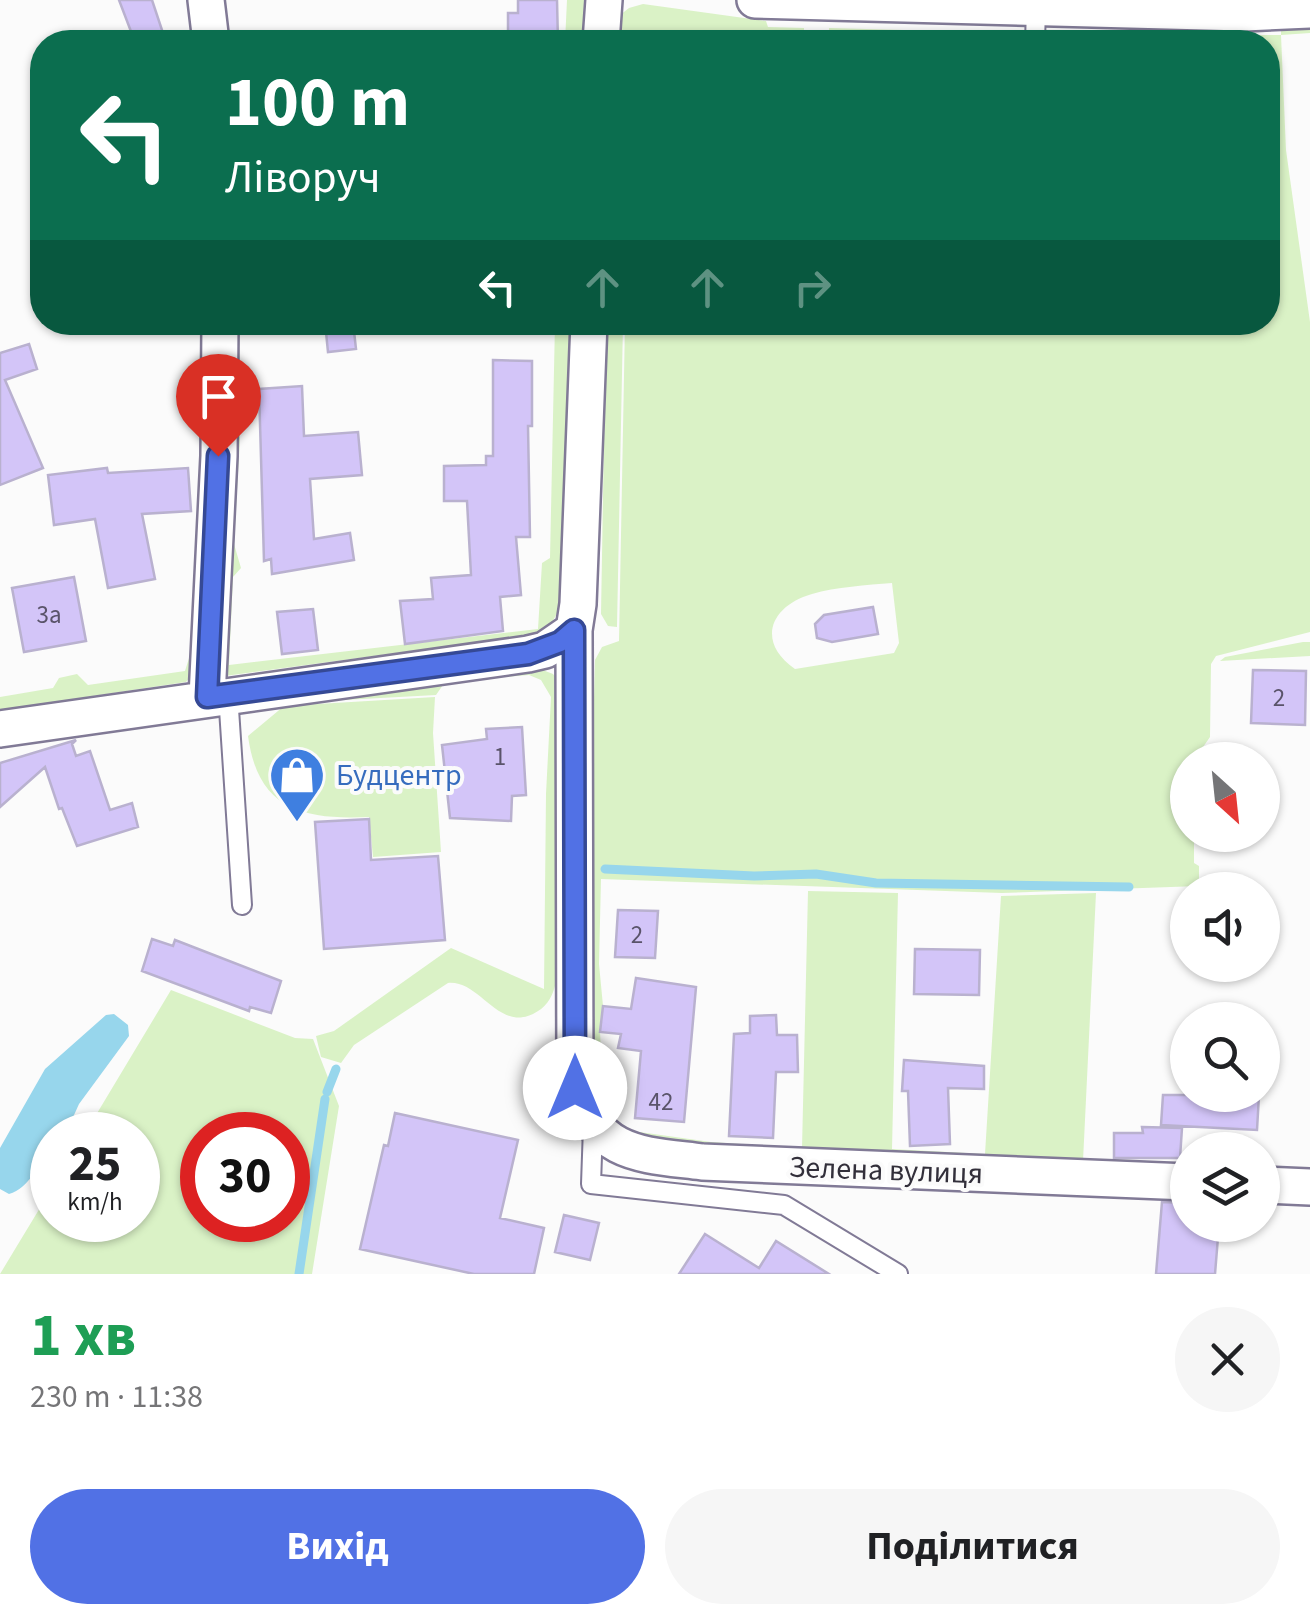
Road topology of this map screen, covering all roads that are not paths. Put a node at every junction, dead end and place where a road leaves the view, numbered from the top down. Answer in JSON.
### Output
{"nodes":[{"id":1,"x":206,"y":0,"type":"edge"},
{"id":2,"x":604,"y":0,"type":"edge"},
{"id":3,"x":755,"y":0,"type":"edge"},
{"id":4,"x":1310,"y":10,"type":"edge"},
{"id":5,"x":1024,"y":14,"type":"edge"},
{"id":6,"x":210,"y":30,"type":"edge"},
{"id":7,"x":602,"y":30,"type":"edge"},
{"id":8,"x":220,"y":335,"type":"edge"},
{"id":9,"x":588,"y":335,"type":"edge"},
{"id":10,"x":574,"y":630,"type":"junction"},
{"id":11,"x":218,"y":696,"type":"junction"},
{"id":12,"x":0,"y":729,"type":"edge"},
{"id":13,"x":242,"y":905,"type":"dead end"},
{"id":14,"x":593,"y":1127,"type":"junction"},
{"id":15,"x":1170,"y":1181,"type":"edge"},
{"id":16,"x":1280,"y":1186,"type":"edge"},
{"id":17,"x":1310,"y":1187,"type":"edge"},
{"id":18,"x":899,"y":1274,"type":"edge"}],
"edges":[{"from":1,"to":6,"type":"street"},
{"from":2,"to":7,"type":"street"},
{"from":3,"to":5,"type":"street"},
{"from":4,"to":5,"type":"street"},
{"from":8,"to":11,"type":"street"},
{"from":9,"to":10,"type":"street"},
{"from":10,"to":11,"type":"street"},
{"from":10,"to":14,"type":"street"},
{"from":11,"to":12,"type":"street"},
{"from":11,"to":13,"type":"lane"},
{"from":14,"to":15,"type":"street","name":"Зелена вулиця"},
{"from":14,"to":18,"type":"lane"},
{"from":16,"to":17,"type":"street"}]}
